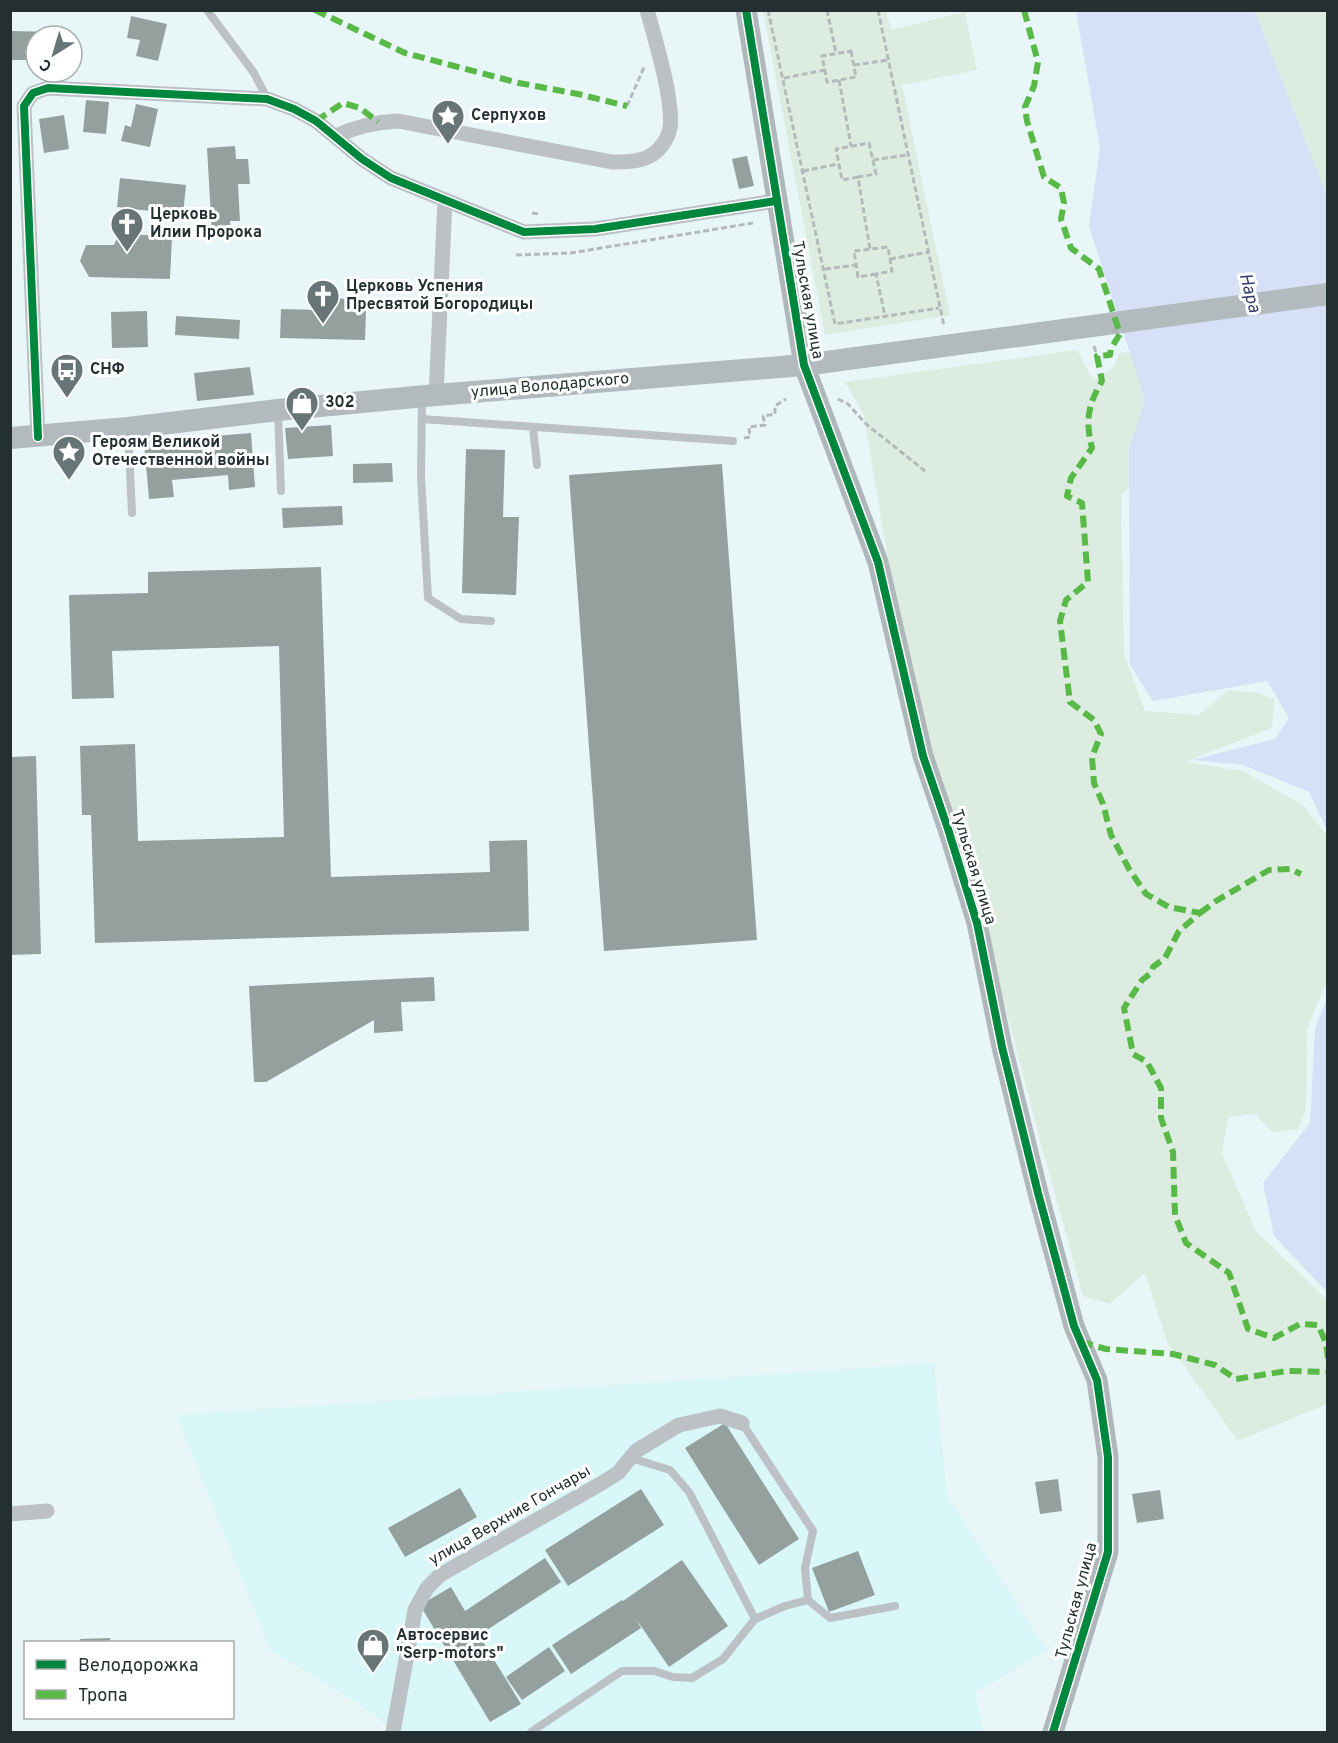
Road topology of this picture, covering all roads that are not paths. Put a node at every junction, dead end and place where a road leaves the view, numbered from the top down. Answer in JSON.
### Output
{"nodes":[{"id":1,"x":207,"y":10,"type":"edge"},
{"id":2,"x":647,"y":10,"type":"edge"},
{"id":3,"x":746,"y":10,"type":"edge"},
{"id":4,"x":267,"y":99,"type":"junction"},
{"id":5,"x":336,"y":136,"type":"junction"},
{"id":6,"x":446,"y":201,"type":"junction"},
{"id":7,"x":776,"y":201,"type":"junction"},
{"id":8,"x":1328,"y":294,"type":"edge"},
{"id":9,"x":804,"y":365,"type":"junction"},
{"id":10,"x":427,"y":403,"type":"junction"},
{"id":11,"x":278,"y":410,"type":"junction"},
{"id":12,"x":128,"y":428,"type":"junction"},
{"id":13,"x":533,"y":428,"type":"junction"},
{"id":14,"x":38,"y":436,"type":"junction"},
{"id":15,"x":10,"y":438,"type":"edge"},
{"id":16,"x":733,"y":441,"type":"road end"},
{"id":17,"x":537,"y":465,"type":"dead end"},
{"id":18,"x":281,"y":491,"type":"dead end"},
{"id":19,"x":132,"y":513,"type":"dead end"},
{"id":20,"x":491,"y":621,"type":"dead end"},
{"id":21,"x":742,"y":1423,"type":"joint"},
{"id":22,"x":631,"y":1458,"type":"junction"},
{"id":23,"x":47,"y":1511,"type":"dead end"},
{"id":24,"x":10,"y":1514,"type":"edge"},
{"id":25,"x":808,"y":1600,"type":"junction"},
{"id":26,"x":895,"y":1605,"type":"dead end"},
{"id":27,"x":755,"y":1619,"type":"junction"},
{"id":28,"x":393,"y":1732,"type":"edge"},
{"id":29,"x":531,"y":1732,"type":"edge"},
{"id":30,"x":1053,"y":1732,"type":"edge"}],
"edges":[{"from":1,"to":4,"type":"lane"},
{"from":2,"to":5,"type":"street"},
{"from":3,"to":7,"type":"street","name":"Тульская улица"},
{"from":4,"to":5,"type":"street"},
{"from":4,"to":14,"type":"street"},
{"from":5,"to":6,"type":"street"},
{"from":6,"to":7,"type":"street"},
{"from":6,"to":10,"type":"street"},
{"from":7,"to":9,"type":"street","name":"Тульская улица"},
{"from":8,"to":9,"type":"main road","name":"улица Володарского"},
{"from":9,"to":10,"type":"main road","name":"улица Володарского"},
{"from":9,"to":30,"type":"street","name":"Тульская улица"},
{"from":10,"to":11,"type":"main road","name":"улица Володарского"},
{"from":10,"to":13,"type":"lane"},
{"from":10,"to":20,"type":"lane"},
{"from":11,"to":12,"type":"main road","name":"улица Володарского"},
{"from":11,"to":18,"type":"lane"},
{"from":12,"to":14,"type":"main road","name":"улица Володарского"},
{"from":12,"to":19,"type":"lane"},
{"from":13,"to":16,"type":"lane"},
{"from":13,"to":17,"type":"lane"},
{"from":14,"to":15,"type":"main road","name":"улица Володарского"},
{"from":21,"to":22,"type":"street","name":"улица Верхние Гончары"},
{"from":21,"to":25,"type":"lane"},
{"from":22,"to":27,"type":"lane"},
{"from":22,"to":28,"type":"street","name":"улица Верхние Гончары"},
{"from":23,"to":24,"type":"street"},
{"from":25,"to":26,"type":"lane"},
{"from":25,"to":27,"type":"lane"},
{"from":27,"to":29,"type":"lane"}]}
